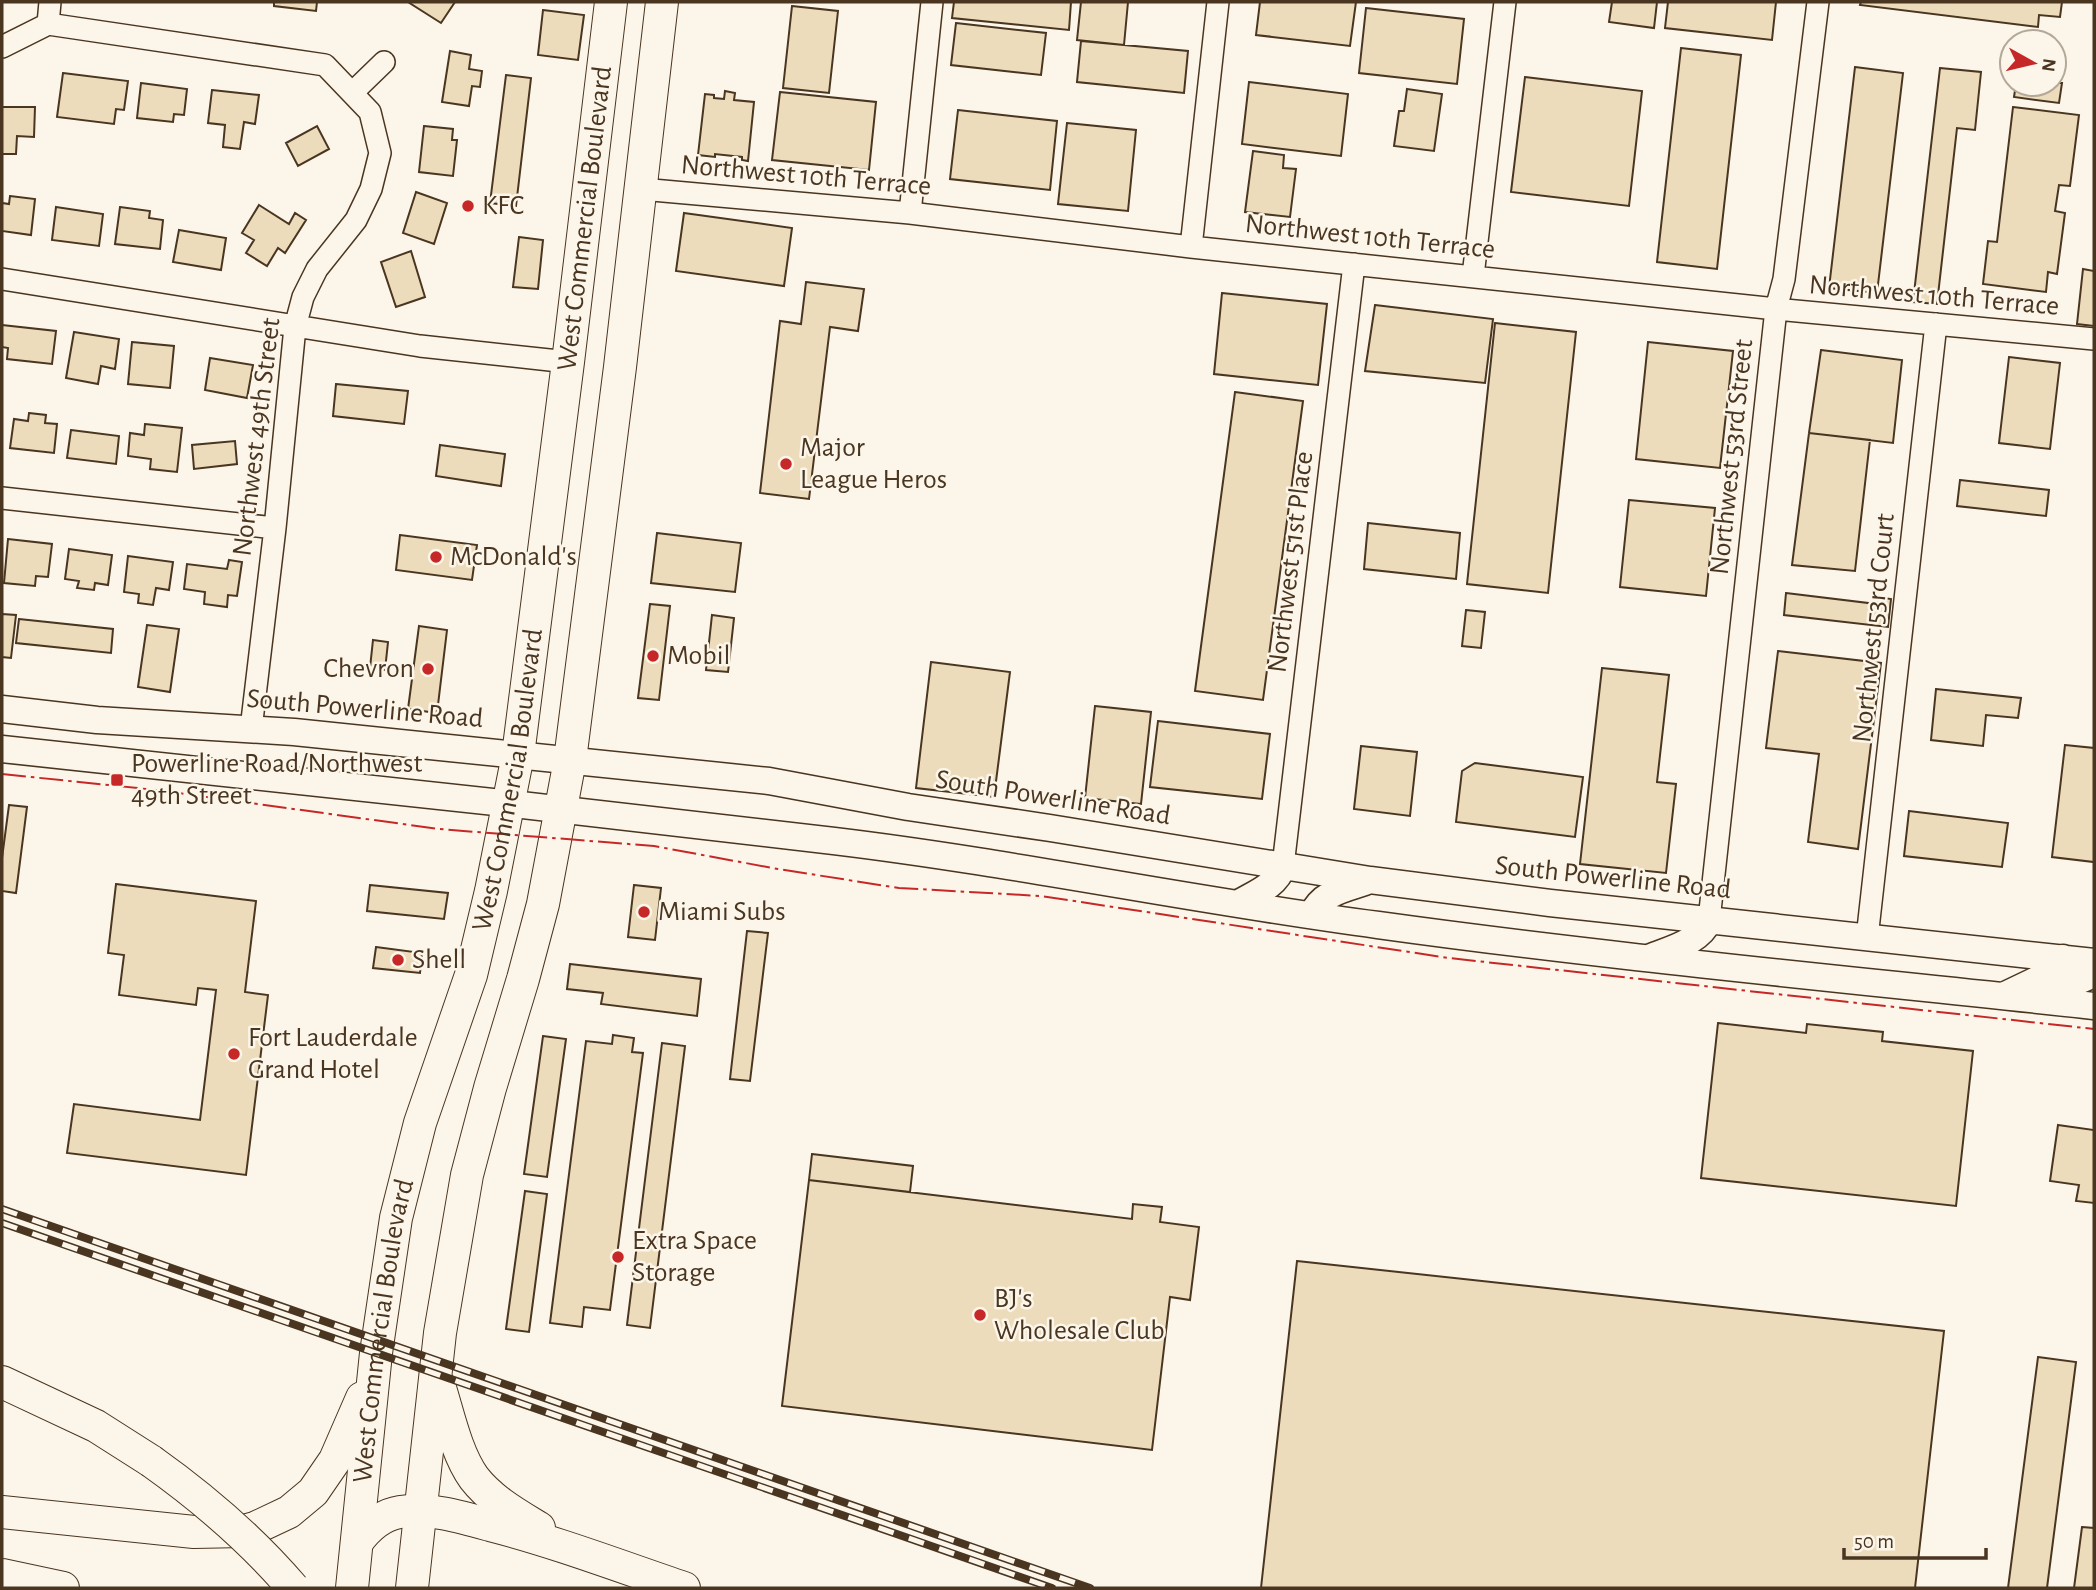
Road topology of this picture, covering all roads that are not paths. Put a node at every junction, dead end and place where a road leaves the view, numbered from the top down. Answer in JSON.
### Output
{"nodes":[{"id":1,"x":50,"y":2,"type":"edge"},
{"id":2,"x":611,"y":2,"type":"edge"},
{"id":3,"x":932,"y":2,"type":"edge"},
{"id":4,"x":1218,"y":2,"type":"edge"},
{"id":5,"x":1506,"y":2,"type":"edge"},
{"id":6,"x":1818,"y":2,"type":"edge"},
{"id":7,"x":661,"y":5,"type":"edge"},
{"id":8,"x":48,"y":24,"type":"junction"},
{"id":9,"x":2,"y":47,"type":"edge"},
{"id":10,"x":384,"y":62,"type":"dead end"},
{"id":11,"x":352,"y":93,"type":"junction"},
{"id":12,"x":641,"y":188,"type":"junction"},
{"id":13,"x":910,"y":213,"type":"junction"},
{"id":14,"x":1191,"y":247,"type":"junction"},
{"id":15,"x":1354,"y":264,"type":"junction"},
{"id":16,"x":1473,"y":276,"type":"junction"},
{"id":17,"x":2,"y":279,"type":"edge"},
{"id":18,"x":1776,"y":309,"type":"junction"},
{"id":19,"x":1936,"y":324,"type":"junction"},
{"id":20,"x":295,"y":327,"type":"junction"},
{"id":21,"x":2094,"y":340,"type":"edge"},
{"id":22,"x":568,"y":362,"type":"junction"},
{"id":23,"x":2,"y":498,"type":"edge"},
{"id":24,"x":275,"y":528,"type":"junction"},
{"id":25,"x":2,"y":709,"type":"edge"},
{"id":26,"x":251,"y":729,"type":"junction"},
{"id":27,"x":2,"y":749,"type":"edge"},
{"id":28,"x":517,"y":755,"type":"junction"},
{"id":29,"x":570,"y":760,"type":"junction"},
{"id":30,"x":508,"y":804,"type":"junction"},
{"id":31,"x":561,"y":811,"type":"junction"},
{"id":32,"x":1283,"y":866,"type":"junction"},
{"id":33,"x":1370,"y":880,"type":"junction"},
{"id":34,"x":1239,"y":903,"type":"junction"},
{"id":35,"x":1312,"y":915,"type":"junction"},
{"id":36,"x":1709,"y":920,"type":"junction"},
{"id":37,"x":1867,"y":938,"type":"junction"},
{"id":38,"x":1650,"y":958,"type":"junction"},
{"id":39,"x":2063,"y":958,"type":"junction"},
{"id":40,"x":2094,"y":962,"type":"edge"},
{"id":41,"x":2094,"y":974,"type":"edge"},
{"id":42,"x":2003,"y":996,"type":"junction"},
{"id":43,"x":2051,"y":1001,"type":"junction"},
{"id":44,"x":2094,"y":1006,"type":"edge"},
{"id":45,"x":376,"y":1368,"type":"junction"},
{"id":46,"x":436,"y":1374,"type":"junction"},
{"id":47,"x":2,"y":1382,"type":"edge"},
{"id":48,"x":421,"y":1511,"type":"junction"},
{"id":49,"x":2,"y":1512,"type":"edge"},
{"id":50,"x":357,"y":1542,"type":"junction"},
{"id":51,"x":573,"y":1549,"type":"junction"},
{"id":52,"x":2,"y":1575,"type":"edge"},
{"id":53,"x":63,"y":1588,"type":"edge"},
{"id":54,"x":293,"y":1588,"type":"edge"},
{"id":55,"x":352,"y":1588,"type":"edge"},
{"id":56,"x":412,"y":1588,"type":"edge"},
{"id":57,"x":684,"y":1588,"type":"edge"}],
"edges":[{"from":1,"to":8,"type":"street"},
{"from":2,"to":22,"type":"highway","name":"West Commercial Boulevard"},
{"from":3,"to":13,"type":"street"},
{"from":4,"to":14,"type":"street"},
{"from":5,"to":16,"type":"street"},
{"from":6,"to":18,"type":"street","name":"Northwest 53rd Street"},
{"from":7,"to":12,"type":"highway","name":"West Commercial Boulevard"},
{"from":8,"to":9,"type":"street"},
{"from":8,"to":11,"type":"street","name":"Northwest 49th Street"},
{"from":10,"to":11,"type":"street"},
{"from":11,"to":20,"type":"street","name":"Northwest 49th Street"},
{"from":12,"to":13,"type":"street","name":"Northwest 10th Terrace"},
{"from":12,"to":29,"type":"highway","name":"West Commercial Boulevard"},
{"from":13,"to":14,"type":"street","name":"Northwest 10th Terrace"},
{"from":14,"to":15,"type":"street","name":"Northwest 10th Terrace"},
{"from":15,"to":16,"type":"street","name":"Northwest 10th Terrace"},
{"from":15,"to":32,"type":"street","name":"Northwest 51st Place"},
{"from":16,"to":18,"type":"street","name":"Northwest 10th Terrace"},
{"from":17,"to":20,"type":"street"},
{"from":18,"to":19,"type":"street","name":"Northwest 10th Terrace"},
{"from":18,"to":36,"type":"street","name":"Northwest 53rd Street"},
{"from":19,"to":21,"type":"street","name":"Northwest 10th Terrace"},
{"from":19,"to":37,"type":"street","name":"Northwest 53rd Court"},
{"from":20,"to":22,"type":"street"},
{"from":20,"to":24,"type":"street","name":"Northwest 49th Street"},
{"from":22,"to":28,"type":"highway","name":"West Commercial Boulevard"},
{"from":23,"to":24,"type":"street"},
{"from":24,"to":26,"type":"street","name":"Northwest 49th Street"},
{"from":25,"to":26,"type":"main road","name":"South Powerline Road"},
{"from":26,"to":28,"type":"main road","name":"South Powerline Road"},
{"from":27,"to":30,"type":"main road"},
{"from":28,"to":29,"type":"main road","name":"South Powerline Road"},
{"from":28,"to":30,"type":"highway","name":"West Commercial Boulevard"},
{"from":29,"to":31,"type":"highway","name":"West Commercial Boulevard"},
{"from":29,"to":32,"type":"main road","name":"South Powerline Road"},
{"from":30,"to":31,"type":"main road"},
{"from":30,"to":45,"type":"highway","name":"West Commercial Boulevard"},
{"from":31,"to":34,"type":"main road"},
{"from":31,"to":46,"type":"highway","name":"West Commercial Boulevard"},
{"from":32,"to":33,"type":"main road","name":"South Powerline Road"},
{"from":32,"to":34,"type":"main road"},
{"from":33,"to":35,"type":"main road"},
{"from":33,"to":36,"type":"main road","name":"South Powerline Road"},
{"from":34,"to":35,"type":"main road"},
{"from":35,"to":38,"type":"main road"},
{"from":36,"to":37,"type":"main road","name":"South Powerline Road"},
{"from":36,"to":38,"type":"main road"},
{"from":37,"to":39,"type":"main road","name":"South Powerline Road"},
{"from":38,"to":42,"type":"main road"},
{"from":39,"to":40,"type":"main road","name":"South Powerline Road"},
{"from":39,"to":42,"type":"main road"},
{"from":41,"to":43,"type":"main road"},
{"from":42,"to":43,"type":"main road"},
{"from":43,"to":44,"type":"main road"},
{"from":45,"to":49,"type":"highway"},
{"from":45,"to":50,"type":"highway","name":"West Commercial Boulevard"},
{"from":46,"to":48,"type":"highway","name":"West Commercial Boulevard"},
{"from":46,"to":51,"type":"highway"},
{"from":47,"to":54,"type":"highway","bridge":true},
{"from":48,"to":50,"type":"highway"},
{"from":48,"to":51,"type":"highway"},
{"from":48,"to":56,"type":"highway","name":"West Commercial Boulevard"},
{"from":50,"to":55,"type":"highway","name":"West Commercial Boulevard"},
{"from":51,"to":57,"type":"highway"},
{"from":52,"to":53,"type":"highway"}]}
